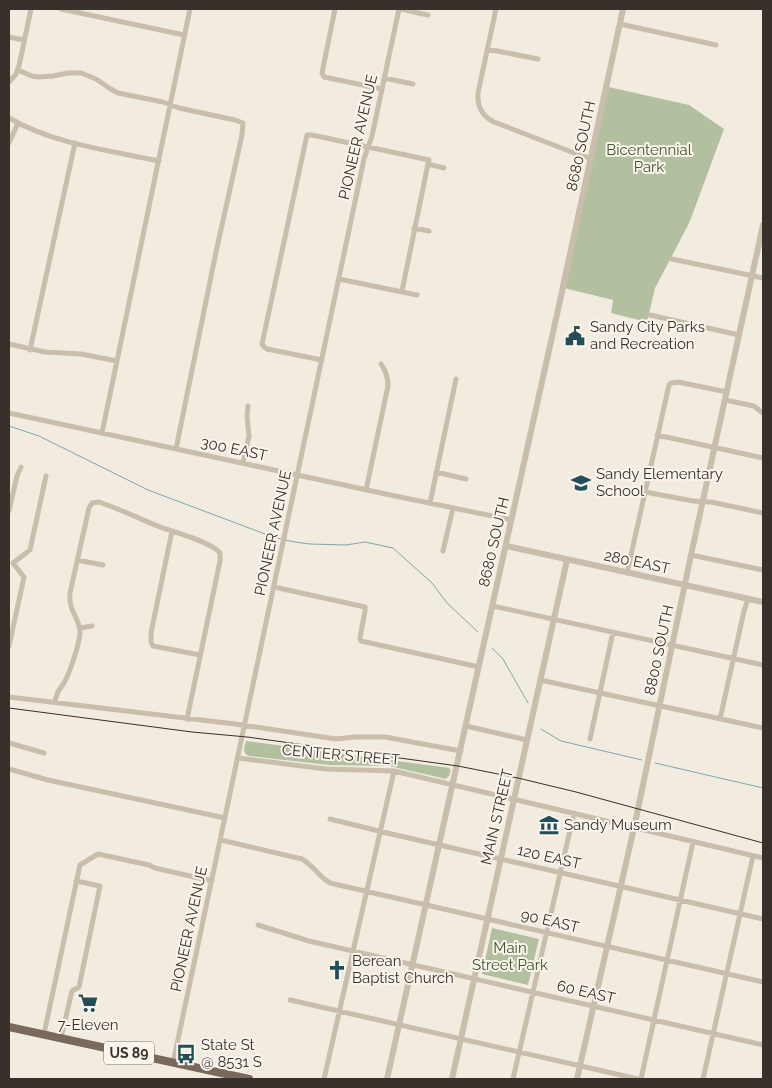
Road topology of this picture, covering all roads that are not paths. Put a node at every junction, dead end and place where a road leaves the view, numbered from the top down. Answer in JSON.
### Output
{"nodes":[{"id":1,"x":31,"y":9,"type":"edge"},
{"id":2,"x":61,"y":9,"type":"edge"},
{"id":3,"x":190,"y":9,"type":"edge"},
{"id":4,"x":335,"y":9,"type":"edge"},
{"id":5,"x":399,"y":9,"type":"edge"},
{"id":6,"x":496,"y":9,"type":"edge"},
{"id":7,"x":623,"y":9,"type":"edge"},
{"id":8,"x":428,"y":15,"type":"dead end"},
{"id":9,"x":620,"y":24,"type":"junction"},
{"id":10,"x":184,"y":35,"type":"junction"},
{"id":11,"x":9,"y":37,"type":"edge"},
{"id":12,"x":24,"y":40,"type":"junction"},
{"id":13,"x":716,"y":46,"type":"dead end"},
{"id":14,"x":487,"y":49,"type":"junction"},
{"id":15,"x":538,"y":59,"type":"dead end"},
{"id":16,"x":18,"y":70,"type":"junction"},
{"id":17,"x":384,"y":78,"type":"junction"},
{"id":18,"x":9,"y":82,"type":"edge"},
{"id":19,"x":413,"y":84,"type":"dead end"},
{"id":20,"x":382,"y":90,"type":"junction"},
{"id":21,"x":170,"y":105,"type":"junction"},
{"id":22,"x":9,"y":118,"type":"edge"},
{"id":23,"x":18,"y":123,"type":"junction"},
{"id":24,"x":9,"y":143,"type":"edge"},
{"id":25,"x":74,"y":143,"type":"junction"},
{"id":26,"x":368,"y":147,"type":"junction"},
{"id":27,"x":591,"y":158,"type":"junction"},
{"id":28,"x":158,"y":160,"type":"junction"},
{"id":29,"x":428,"y":164,"type":"junction"},
{"id":30,"x":444,"y":168,"type":"dead end"},
{"id":31,"x":763,"y":225,"type":"edge"},
{"id":32,"x":414,"y":228,"type":"junction"},
{"id":33,"x":429,"y":231,"type":"dead end"},
{"id":34,"x":672,"y":259,"type":"dead end"},
{"id":35,"x":752,"y":276,"type":"junction"},
{"id":36,"x":763,"y":278,"type":"edge"},
{"id":37,"x":339,"y":279,"type":"junction"},
{"id":38,"x":402,"y":291,"type":"junction"},
{"id":39,"x":416,"y":295,"type":"dead end"},
{"id":40,"x":650,"y":315,"type":"dead end"},
{"id":41,"x":739,"y":335,"type":"junction"},
{"id":42,"x":9,"y":344,"type":"edge"},
{"id":43,"x":30,"y":350,"type":"junction"},
{"id":44,"x":322,"y":360,"type":"junction"},
{"id":45,"x":116,"y":361,"type":"junction"},
{"id":46,"x":381,"y":364,"type":"dead end"},
{"id":47,"x":456,"y":379,"type":"dead end"},
{"id":48,"x":727,"y":392,"type":"junction"},
{"id":49,"x":725,"y":400,"type":"junction"},
{"id":50,"x":248,"y":406,"type":"dead end"},
{"id":51,"x":763,"y":412,"type":"edge"},
{"id":52,"x":9,"y":413,"type":"edge"},
{"id":53,"x":102,"y":434,"type":"junction"},
{"id":54,"x":657,"y":435,"type":"junction"},
{"id":55,"x":714,"y":448,"type":"junction"},
{"id":56,"x":176,"y":449,"type":"junction"},
{"id":57,"x":763,"y":458,"type":"edge"},
{"id":58,"x":244,"y":464,"type":"junction"},
{"id":59,"x":21,"y":467,"type":"dead end"},
{"id":60,"x":436,"y":472,"type":"junction"},
{"id":61,"x":46,"y":476,"type":"dead end"},
{"id":62,"x":298,"y":476,"type":"junction"},
{"id":63,"x":466,"y":479,"type":"dead end"},
{"id":64,"x":366,"y":490,"type":"junction"},
{"id":65,"x":645,"y":492,"type":"junction"},
{"id":66,"x":703,"y":501,"type":"junction"},
{"id":67,"x":430,"y":503,"type":"junction"},
{"id":68,"x":453,"y":508,"type":"junction"},
{"id":69,"x":9,"y":512,"type":"edge"},
{"id":70,"x":763,"y":513,"type":"edge"},
{"id":71,"x":512,"y":520,"type":"junction"},
{"id":72,"x":172,"y":531,"type":"junction"},
{"id":73,"x":506,"y":546,"type":"junction"},
{"id":74,"x":443,"y":551,"type":"dead end"},
{"id":75,"x":691,"y":556,"type":"junction"},
{"id":76,"x":9,"y":558,"type":"edge"},
{"id":77,"x":78,"y":560,"type":"junction"},
{"id":78,"x":567,"y":560,"type":"junction"},
{"id":79,"x":13,"y":563,"type":"junction"},
{"id":80,"x":103,"y":565,"type":"dead end"},
{"id":81,"x":763,"y":570,"type":"edge"},
{"id":82,"x":627,"y":573,"type":"junction"},
{"id":83,"x":685,"y":585,"type":"junction"},
{"id":84,"x":274,"y":587,"type":"junction"},
{"id":85,"x":748,"y":599,"type":"junction"},
{"id":86,"x":763,"y":602,"type":"edge"},
{"id":87,"x":493,"y":606,"type":"junction"},
{"id":88,"x":553,"y":620,"type":"junction"},
{"id":89,"x":92,"y":626,"type":"dead end"},
{"id":90,"x":80,"y":628,"type":"junction"},
{"id":91,"x":613,"y":632,"type":"junction"},
{"id":92,"x":672,"y":645,"type":"junction"},
{"id":93,"x":9,"y":646,"type":"edge"},
{"id":94,"x":200,"y":655,"type":"junction"},
{"id":95,"x":733,"y":659,"type":"junction"},
{"id":96,"x":763,"y":665,"type":"edge"},
{"id":97,"x":479,"y":667,"type":"junction"},
{"id":98,"x":540,"y":680,"type":"junction"},
{"id":99,"x":600,"y":692,"type":"junction"},
{"id":100,"x":9,"y":697,"type":"edge"},
{"id":101,"x":55,"y":702,"type":"junction"},
{"id":102,"x":660,"y":706,"type":"junction"},
{"id":103,"x":187,"y":719,"type":"junction"},
{"id":104,"x":720,"y":719,"type":"junction"},
{"id":105,"x":244,"y":726,"type":"junction"},
{"id":106,"x":466,"y":726,"type":"junction"},
{"id":107,"x":763,"y":728,"type":"edge"},
{"id":108,"x":590,"y":739,"type":"dead end"},
{"id":109,"x":527,"y":740,"type":"junction"},
{"id":110,"x":9,"y":745,"type":"edge"},
{"id":111,"x":461,"y":751,"type":"junction"},
{"id":112,"x":44,"y":753,"type":"dead end"},
{"id":113,"x":238,"y":758,"type":"junction"},
{"id":114,"x":9,"y":769,"type":"edge"},
{"id":115,"x":394,"y":771,"type":"junction"},
{"id":116,"x":454,"y":785,"type":"junction"},
{"id":117,"x":514,"y":799,"type":"junction"},
{"id":118,"x":574,"y":813,"type":"junction"},
{"id":119,"x":225,"y":818,"type":"junction"},
{"id":120,"x":330,"y":819,"type":"dead end"},
{"id":121,"x":634,"y":828,"type":"junction"},
{"id":122,"x":380,"y":832,"type":"junction"},
{"id":123,"x":221,"y":840,"type":"junction"},
{"id":124,"x":693,"y":842,"type":"junction"},
{"id":125,"x":440,"y":846,"type":"junction"},
{"id":126,"x":753,"y":856,"type":"junction"},
{"id":127,"x":763,"y":858,"type":"edge"},
{"id":128,"x":500,"y":859,"type":"junction"},
{"id":129,"x":560,"y":873,"type":"junction"},
{"id":130,"x":76,"y":881,"type":"junction"},
{"id":131,"x":212,"y":881,"type":"junction"},
{"id":132,"x":621,"y":887,"type":"junction"},
{"id":133,"x":366,"y":892,"type":"junction"},
{"id":134,"x":680,"y":900,"type":"junction"},
{"id":135,"x":427,"y":906,"type":"junction"},
{"id":136,"x":740,"y":914,"type":"junction"},
{"id":137,"x":487,"y":919,"type":"junction"},
{"id":138,"x":763,"y":919,"type":"edge"},
{"id":139,"x":258,"y":925,"type":"dead end"},
{"id":140,"x":547,"y":933,"type":"junction"},
{"id":141,"x":607,"y":946,"type":"junction"},
{"id":142,"x":353,"y":951,"type":"junction"},
{"id":143,"x":667,"y":960,"type":"junction"},
{"id":144,"x":414,"y":965,"type":"junction"},
{"id":145,"x":726,"y":974,"type":"junction"},
{"id":146,"x":473,"y":979,"type":"junction"},
{"id":147,"x":763,"y":982,"type":"edge"},
{"id":148,"x":533,"y":992,"type":"junction"},
{"id":149,"x":290,"y":1000,"type":"dead end"},
{"id":150,"x":593,"y":1006,"type":"junction"},
{"id":151,"x":339,"y":1011,"type":"junction"},
{"id":152,"x":654,"y":1020,"type":"junction"},
{"id":153,"x":399,"y":1025,"type":"junction"},
{"id":154,"x":9,"y":1027,"type":"edge"},
{"id":155,"x":44,"y":1034,"type":"junction"},
{"id":156,"x":713,"y":1034,"type":"junction"},
{"id":157,"x":61,"y":1038,"type":"junction"},
{"id":158,"x":460,"y":1039,"type":"junction"},
{"id":159,"x":763,"y":1045,"type":"edge"},
{"id":160,"x":520,"y":1052,"type":"junction"},
{"id":161,"x":173,"y":1063,"type":"junction"},
{"id":162,"x":580,"y":1066,"type":"junction"},
{"id":163,"x":249,"y":1079,"type":"edge"},
{"id":164,"x":324,"y":1079,"type":"edge"},
{"id":165,"x":387,"y":1079,"type":"edge"},
{"id":166,"x":452,"y":1079,"type":"edge"},
{"id":167,"x":514,"y":1079,"type":"edge"},
{"id":168,"x":577,"y":1079,"type":"edge"},
{"id":169,"x":639,"y":1079,"type":"edge"},
{"id":170,"x":703,"y":1079,"type":"edge"}],
"edges":[{"from":1,"to":12,"type":"street"},
{"from":2,"to":10,"type":"street"},
{"from":3,"to":10,"type":"street"},
{"from":4,"to":20,"type":"street"},
{"from":5,"to":8,"type":"street"},
{"from":5,"to":17,"type":"street","name":"PIONEER AVENUE"},
{"from":6,"to":14,"type":"street"},
{"from":7,"to":9,"type":"street","name":"8680 SOUTH"},
{"from":9,"to":13,"type":"street"},
{"from":9,"to":27,"type":"street","name":"8680 SOUTH"},
{"from":10,"to":21,"type":"street"},
{"from":11,"to":12,"type":"street"},
{"from":12,"to":16,"type":"street"},
{"from":14,"to":15,"type":"street"},
{"from":14,"to":27,"type":"street"},
{"from":16,"to":18,"type":"street"},
{"from":16,"to":21,"type":"street"},
{"from":17,"to":19,"type":"street"},
{"from":17,"to":20,"type":"street","name":"PIONEER AVENUE"},
{"from":20,"to":26,"type":"street","name":"PIONEER AVENUE"},
{"from":21,"to":28,"type":"street"},
{"from":21,"to":56,"type":"street"},
{"from":22,"to":23,"type":"street"},
{"from":23,"to":24,"type":"street"},
{"from":23,"to":25,"type":"street"},
{"from":25,"to":28,"type":"street"},
{"from":25,"to":43,"type":"street"},
{"from":26,"to":29,"type":"street"},
{"from":26,"to":37,"type":"street","name":"PIONEER AVENUE"},
{"from":26,"to":44,"type":"street"},
{"from":27,"to":71,"type":"street","name":"8680 SOUTH"},
{"from":28,"to":45,"type":"street"},
{"from":29,"to":30,"type":"street"},
{"from":29,"to":32,"type":"street"},
{"from":31,"to":35,"type":"street","name":"8800 SOUTH"},
{"from":32,"to":33,"type":"street"},
{"from":32,"to":38,"type":"street"},
{"from":34,"to":35,"type":"street"},
{"from":35,"to":36,"type":"street"},
{"from":35,"to":41,"type":"street","name":"8800 SOUTH"},
{"from":37,"to":38,"type":"street"},
{"from":37,"to":44,"type":"street","name":"PIONEER AVENUE"},
{"from":38,"to":39,"type":"street"},
{"from":40,"to":41,"type":"street"},
{"from":41,"to":48,"type":"street","name":"8800 SOUTH"},
{"from":42,"to":43,"type":"street"},
{"from":43,"to":45,"type":"street"},
{"from":44,"to":62,"type":"street","name":"PIONEER AVENUE"},
{"from":45,"to":53,"type":"street"},
{"from":46,"to":64,"type":"street"},
{"from":47,"to":60,"type":"street"},
{"from":48,"to":49,"type":"street","name":"8800 SOUTH"},
{"from":48,"to":54,"type":"street"},
{"from":49,"to":51,"type":"street"},
{"from":49,"to":55,"type":"street","name":"8800 SOUTH"},
{"from":50,"to":58,"type":"street"},
{"from":52,"to":53,"type":"street","name":"300 EAST"},
{"from":53,"to":56,"type":"street","name":"300 EAST"},
{"from":54,"to":55,"type":"street"},
{"from":54,"to":65,"type":"street"},
{"from":55,"to":57,"type":"street"},
{"from":55,"to":66,"type":"street","name":"8800 SOUTH"},
{"from":56,"to":58,"type":"street","name":"300 EAST"},
{"from":58,"to":62,"type":"street","name":"300 EAST"},
{"from":59,"to":69,"type":"street"},
{"from":60,"to":63,"type":"street"},
{"from":60,"to":67,"type":"street"},
{"from":61,"to":79,"type":"street"},
{"from":62,"to":64,"type":"street","name":"300 EAST"},
{"from":62,"to":84,"type":"street","name":"PIONEER AVENUE"},
{"from":64,"to":67,"type":"street","name":"300 EAST"},
{"from":65,"to":66,"type":"street"},
{"from":65,"to":82,"type":"street"},
{"from":66,"to":70,"type":"street"},
{"from":66,"to":75,"type":"street","name":"8800 SOUTH"},
{"from":67,"to":68,"type":"street","name":"300 EAST"},
{"from":68,"to":71,"type":"street","name":"300 EAST"},
{"from":68,"to":74,"type":"street"},
{"from":71,"to":73,"type":"street","name":"8680 SOUTH"},
{"from":72,"to":77,"type":"street"},
{"from":72,"to":94,"type":"street"},
{"from":72,"to":94,"type":"street"},
{"from":73,"to":78,"type":"street","name":"280 EAST"},
{"from":73,"to":87,"type":"street","name":"8680 SOUTH"},
{"from":75,"to":81,"type":"street"},
{"from":75,"to":83,"type":"street","name":"8800 SOUTH"},
{"from":76,"to":79,"type":"street"},
{"from":77,"to":80,"type":"street"},
{"from":77,"to":90,"type":"street"},
{"from":78,"to":82,"type":"street","name":"280 EAST"},
{"from":78,"to":88,"type":"street","name":"MAIN STREET"},
{"from":79,"to":93,"type":"street"},
{"from":82,"to":83,"type":"street","name":"280 EAST"},
{"from":83,"to":85,"type":"street","name":"280 EAST"},
{"from":83,"to":92,"type":"street","name":"8800 SOUTH"},
{"from":84,"to":97,"type":"street"},
{"from":84,"to":105,"type":"street","name":"PIONEER AVENUE"},
{"from":85,"to":86,"type":"street","name":"280 EAST"},
{"from":85,"to":95,"type":"street"},
{"from":87,"to":88,"type":"street"},
{"from":87,"to":97,"type":"street","name":"8680 SOUTH"},
{"from":88,"to":91,"type":"street"},
{"from":88,"to":98,"type":"street","name":"MAIN STREET"},
{"from":89,"to":90,"type":"street"},
{"from":90,"to":101,"type":"street"},
{"from":91,"to":92,"type":"street"},
{"from":91,"to":99,"type":"street"},
{"from":92,"to":95,"type":"street"},
{"from":92,"to":102,"type":"street","name":"8800 SOUTH"},
{"from":94,"to":103,"type":"street"},
{"from":95,"to":96,"type":"street"},
{"from":95,"to":104,"type":"street"},
{"from":97,"to":106,"type":"street","name":"8680 SOUTH"},
{"from":98,"to":99,"type":"street"},
{"from":98,"to":109,"type":"street","name":"MAIN STREET"},
{"from":99,"to":102,"type":"street"},
{"from":99,"to":108,"type":"street"},
{"from":100,"to":101,"type":"street"},
{"from":101,"to":103,"type":"street"},
{"from":102,"to":104,"type":"street"},
{"from":102,"to":121,"type":"street","name":"8800 SOUTH"},
{"from":103,"to":105,"type":"street"},
{"from":104,"to":107,"type":"street"},
{"from":105,"to":111,"type":"street"},
{"from":105,"to":113,"type":"street","name":"PIONEER AVENUE"},
{"from":106,"to":109,"type":"street"},
{"from":106,"to":111,"type":"street","name":"8680 SOUTH"},
{"from":109,"to":117,"type":"street","name":"MAIN STREET"},
{"from":110,"to":112,"type":"street"},
{"from":111,"to":116,"type":"street","name":"8680 SOUTH"},
{"from":113,"to":115,"type":"street","name":"CENTER STREET"},
{"from":113,"to":119,"type":"street","name":"PIONEER AVENUE"},
{"from":114,"to":119,"type":"street"},
{"from":115,"to":116,"type":"street","name":"CENTER STREET"},
{"from":115,"to":122,"type":"street"},
{"from":116,"to":117,"type":"street","name":"CENTER STREET"},
{"from":116,"to":125,"type":"street","name":"8680 SOUTH"},
{"from":117,"to":118,"type":"street","name":"CENTER STREET"},
{"from":117,"to":128,"type":"street","name":"MAIN STREET"},
{"from":118,"to":121,"type":"street","name":"CENTER STREET"},
{"from":118,"to":129,"type":"street"},
{"from":119,"to":123,"type":"street","name":"PIONEER AVENUE"},
{"from":120,"to":122,"type":"street","name":"120 EAST"},
{"from":121,"to":124,"type":"street","name":"CENTER STREET"},
{"from":121,"to":132,"type":"street","name":"8800 SOUTH"},
{"from":122,"to":125,"type":"street","name":"120 EAST"},
{"from":122,"to":133,"type":"street"},
{"from":123,"to":131,"type":"street","name":"PIONEER AVENUE"},
{"from":123,"to":133,"type":"street","name":"90 EAST"},
{"from":124,"to":126,"type":"street","name":"CENTER STREET"},
{"from":124,"to":134,"type":"street"},
{"from":125,"to":128,"type":"street","name":"120 EAST"},
{"from":125,"to":135,"type":"street","name":"8680 SOUTH"},
{"from":126,"to":127,"type":"street","name":"CENTER STREET"},
{"from":126,"to":136,"type":"street"},
{"from":128,"to":129,"type":"street","name":"120 EAST"},
{"from":128,"to":137,"type":"street","name":"MAIN STREET"},
{"from":129,"to":132,"type":"street","name":"120 EAST"},
{"from":129,"to":140,"type":"street"},
{"from":130,"to":131,"type":"street"},
{"from":130,"to":155,"type":"street"},
{"from":130,"to":157,"type":"street"},
{"from":131,"to":161,"type":"street","name":"PIONEER AVENUE"},
{"from":132,"to":134,"type":"street","name":"120 EAST"},
{"from":132,"to":141,"type":"street","name":"8800 SOUTH"},
{"from":133,"to":135,"type":"street","name":"90 EAST"},
{"from":133,"to":142,"type":"street"},
{"from":134,"to":136,"type":"street","name":"120 EAST"},
{"from":134,"to":143,"type":"street"},
{"from":135,"to":137,"type":"street","name":"90 EAST"},
{"from":135,"to":144,"type":"street","name":"8680 SOUTH"},
{"from":136,"to":138,"type":"street","name":"120 EAST"},
{"from":136,"to":145,"type":"street"},
{"from":137,"to":140,"type":"street","name":"90 EAST"},
{"from":137,"to":146,"type":"street","name":"MAIN STREET"},
{"from":139,"to":142,"type":"street","name":"60 EAST"},
{"from":140,"to":141,"type":"street","name":"90 EAST"},
{"from":140,"to":148,"type":"street"},
{"from":141,"to":143,"type":"street","name":"90 EAST"},
{"from":141,"to":150,"type":"street","name":"8800 SOUTH"},
{"from":142,"to":144,"type":"street","name":"60 EAST"},
{"from":142,"to":151,"type":"street"},
{"from":143,"to":145,"type":"street","name":"90 EAST"},
{"from":143,"to":152,"type":"street"},
{"from":144,"to":146,"type":"street","name":"60 EAST"},
{"from":144,"to":153,"type":"street","name":"8680 SOUTH"},
{"from":145,"to":147,"type":"street","name":"90 EAST"},
{"from":145,"to":156,"type":"street"},
{"from":146,"to":148,"type":"street","name":"60 EAST"},
{"from":146,"to":158,"type":"street","name":"MAIN STREET"},
{"from":148,"to":150,"type":"street","name":"60 EAST"},
{"from":148,"to":160,"type":"street"},
{"from":149,"to":151,"type":"street"},
{"from":150,"to":152,"type":"street","name":"60 EAST"},
{"from":150,"to":162,"type":"street","name":"8800 SOUTH"},
{"from":151,"to":153,"type":"street"},
{"from":151,"to":164,"type":"street"},
{"from":152,"to":156,"type":"street","name":"60 EAST"},
{"from":152,"to":169,"type":"street"},
{"from":153,"to":158,"type":"street"},
{"from":153,"to":165,"type":"street","name":"8680 SOUTH"},
{"from":154,"to":155,"type":"main road","number":"US 89"},
{"from":155,"to":157,"type":"main road","number":"US 89"},
{"from":156,"to":159,"type":"street","name":"60 EAST"},
{"from":156,"to":170,"type":"street"},
{"from":157,"to":161,"type":"main road","number":"US 89"},
{"from":158,"to":160,"type":"street"},
{"from":158,"to":166,"type":"street","name":"MAIN STREET"},
{"from":160,"to":162,"type":"street"},
{"from":160,"to":167,"type":"street"},
{"from":161,"to":163,"type":"main road","number":"US 89"},
{"from":162,"to":168,"type":"street","name":"8800 SOUTH"},
{"from":162,"to":169,"type":"street"}]}
